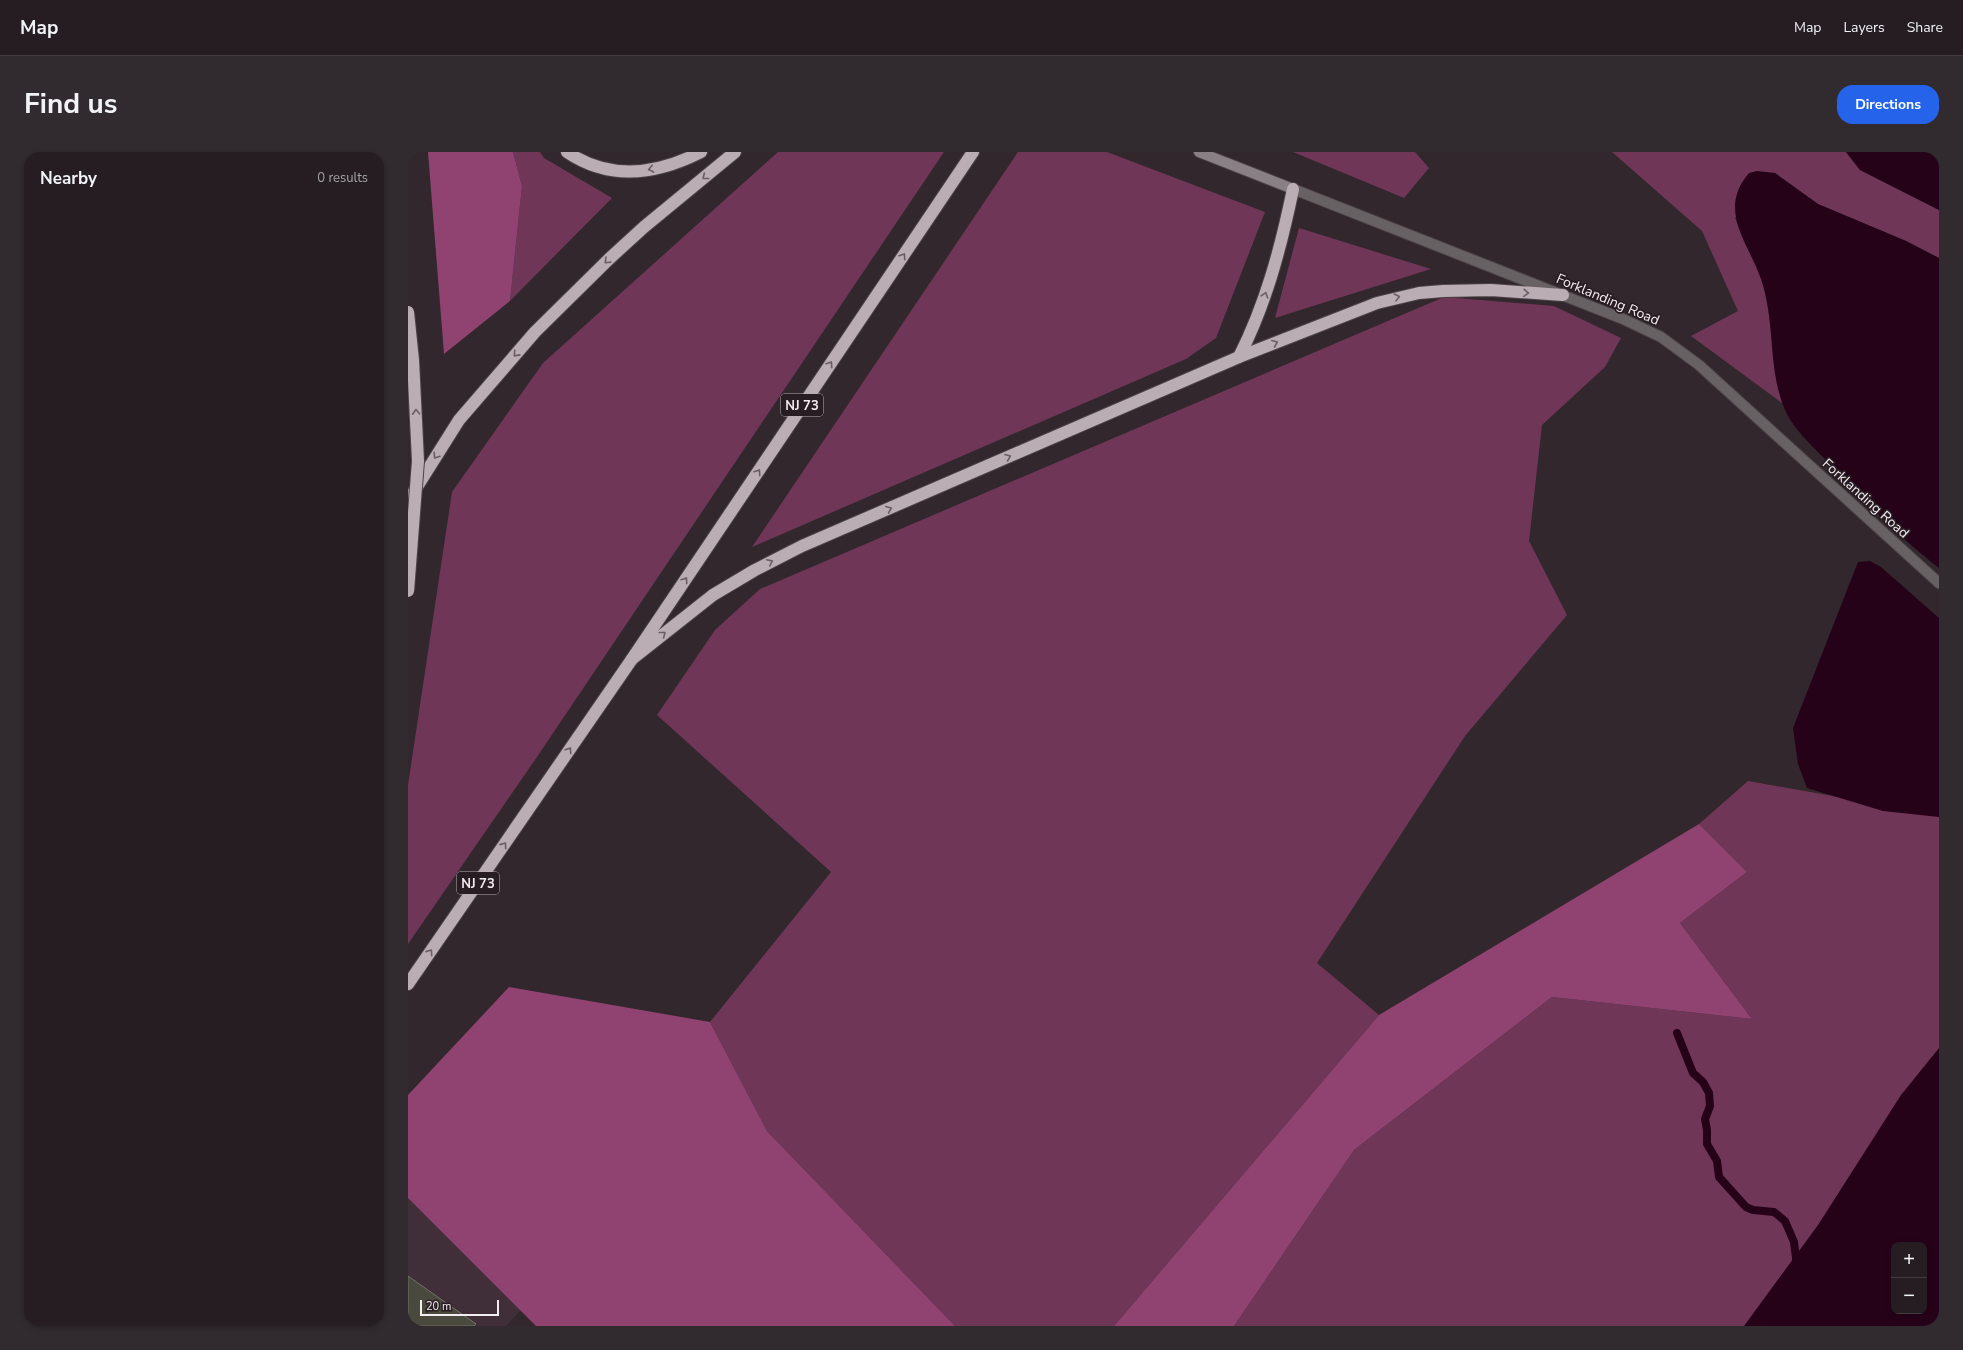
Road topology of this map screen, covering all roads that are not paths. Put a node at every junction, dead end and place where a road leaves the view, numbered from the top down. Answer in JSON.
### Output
{"nodes":[{"id":1,"x":567,"y":152,"type":"edge"},
{"id":2,"x":701,"y":152,"type":"edge"},
{"id":3,"x":736,"y":152,"type":"edge"},
{"id":4,"x":973,"y":152,"type":"edge"},
{"id":5,"x":1199,"y":152,"type":"edge"},
{"id":6,"x":1293,"y":189,"type":"junction"},
{"id":7,"x":1563,"y":295,"type":"junction"},
{"id":8,"x":408,"y":312,"type":"edge"},
{"id":9,"x":1239,"y":357,"type":"junction"},
{"id":10,"x":408,"y":501,"type":"edge"},
{"id":11,"x":1939,"y":583,"type":"edge"},
{"id":12,"x":408,"y":591,"type":"edge"},
{"id":13,"x":632,"y":659,"type":"junction"},
{"id":14,"x":408,"y":984,"type":"edge"}],
"edges":[{"from":2,"to":1,"type":"highway","one_way":true},
{"from":3,"to":10,"type":"highway","one_way":true},
{"from":13,"to":4,"type":"highway","number":"NJ 73","one_way":true},
{"from":5,"to":6,"type":"street","name":"Forklanding Road"},
{"from":6,"to":7,"type":"street","name":"Forklanding Road"},
{"from":9,"to":6,"type":"highway","one_way":true},
{"from":9,"to":7,"type":"highway","one_way":true},
{"from":7,"to":11,"type":"street","name":"Forklanding Road"},
{"from":12,"to":8,"type":"highway","one_way":true,"bridge":true},
{"from":13,"to":9,"type":"highway","one_way":true},
{"from":14,"to":13,"type":"highway","number":"NJ 73","one_way":true}]}
